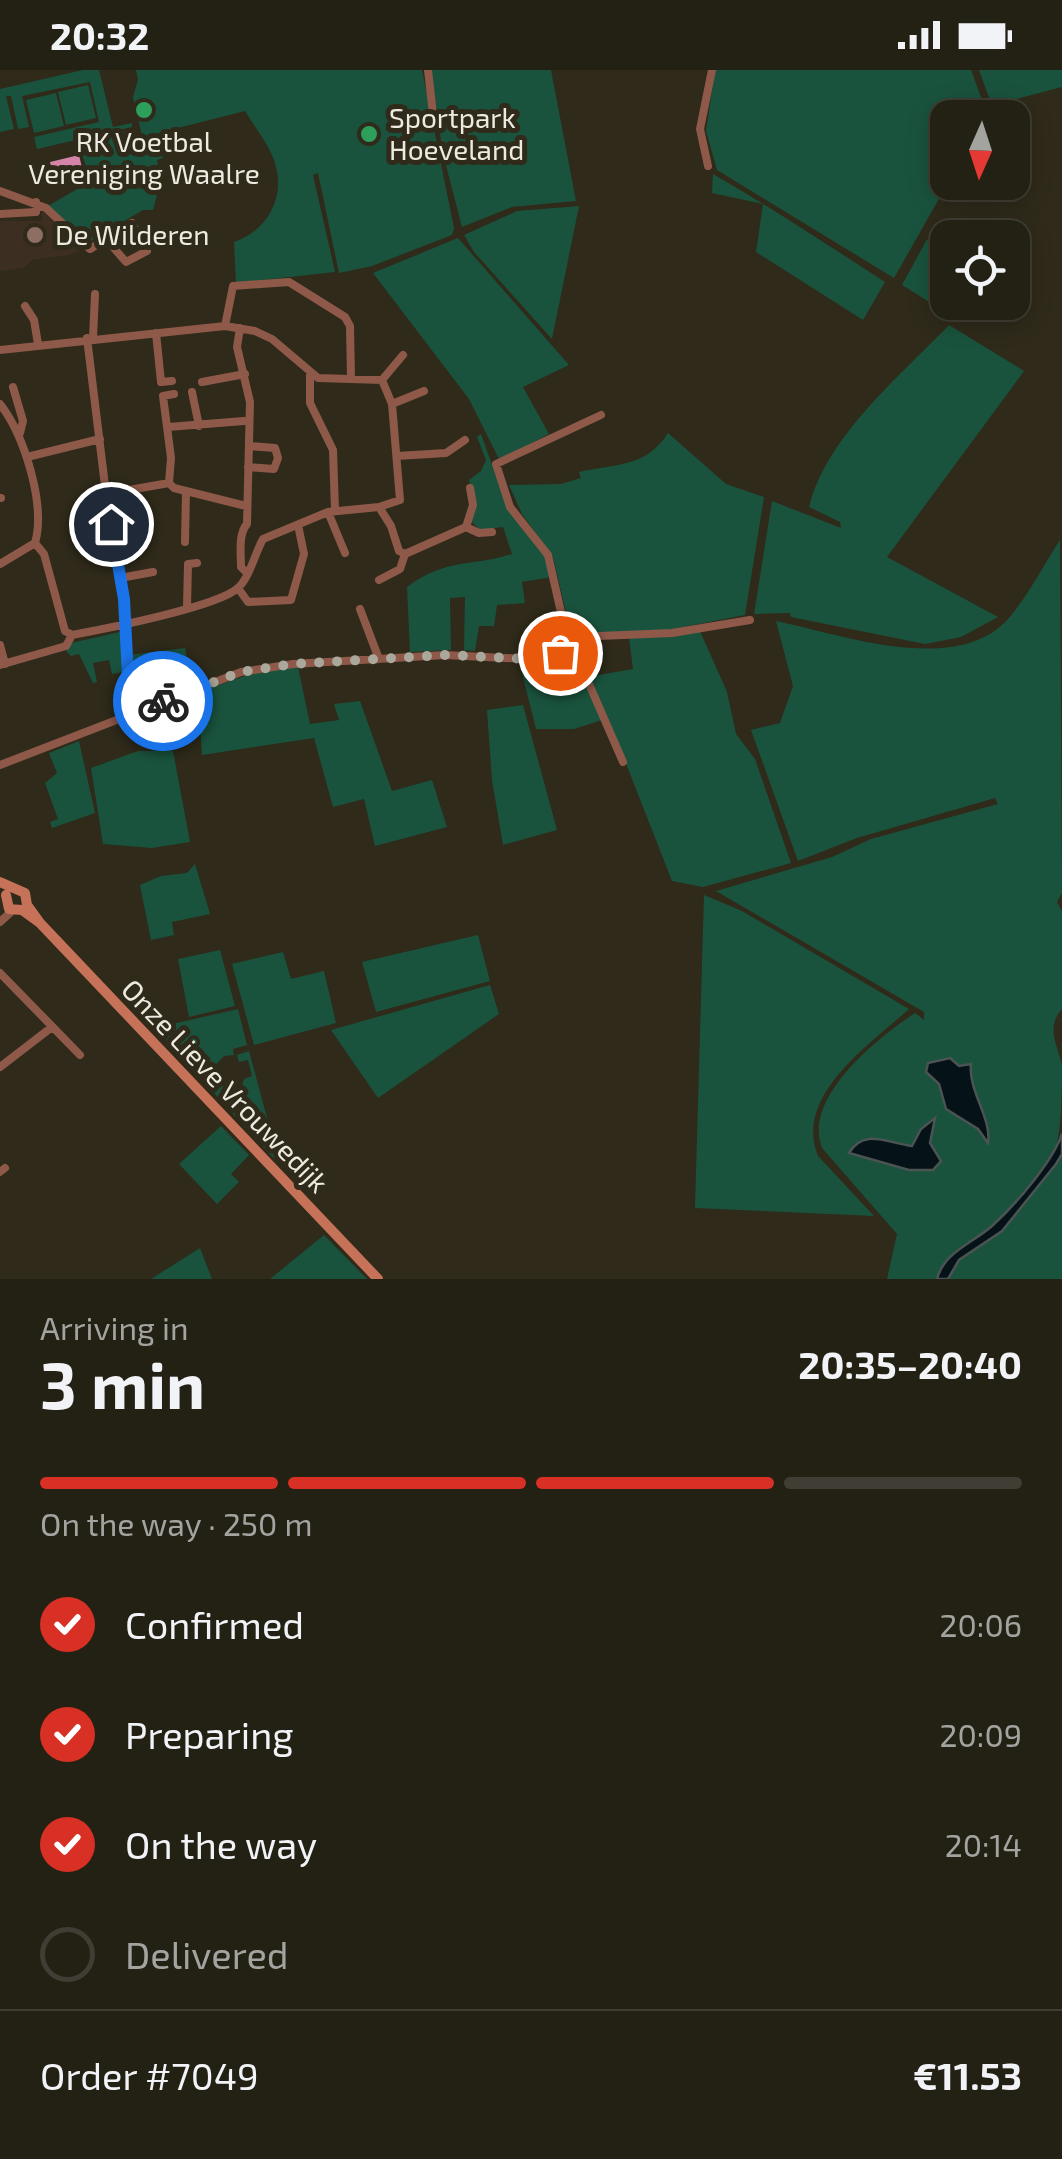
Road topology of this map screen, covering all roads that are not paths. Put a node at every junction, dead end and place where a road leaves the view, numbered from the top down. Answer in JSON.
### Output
{"nodes":[{"id":1,"x":428,"y":70,"type":"edge"},
{"id":2,"x":712,"y":70,"type":"edge"},
{"id":3,"x":433,"y":114,"type":"dead end"},
{"id":4,"x":708,"y":166,"type":"dead end"},
{"id":5,"x":0,"y":191,"type":"edge"},
{"id":6,"x":36,"y":202,"type":"junction"},
{"id":7,"x":0,"y":214,"type":"edge"},
{"id":8,"x":106,"y":239,"type":"junction"},
{"id":9,"x":95,"y":294,"type":"dead end"},
{"id":10,"x":25,"y":306,"type":"dead end"},
{"id":11,"x":225,"y":326,"type":"junction"},
{"id":12,"x":240,"y":328,"type":"junction"},
{"id":13,"x":156,"y":333,"type":"junction"},
{"id":14,"x":90,"y":338,"type":"junction"},
{"id":15,"x":38,"y":344,"type":"junction"},
{"id":16,"x":0,"y":350,"type":"edge"},
{"id":17,"x":403,"y":355,"type":"dead end"},
{"id":18,"x":245,"y":374,"type":"junction"},
{"id":19,"x":310,"y":374,"type":"junction"},
{"id":20,"x":350,"y":378,"type":"junction"},
{"id":21,"x":382,"y":380,"type":"junction"},
{"id":22,"x":172,"y":381,"type":"dead end"},
{"id":23,"x":202,"y":382,"type":"dead end"},
{"id":24,"x":13,"y":387,"type":"dead end"},
{"id":25,"x":424,"y":391,"type":"dead end"},
{"id":26,"x":192,"y":392,"type":"dead end"},
{"id":27,"x":174,"y":394,"type":"dead end"},
{"id":28,"x":0,"y":404,"type":"edge"},
{"id":29,"x":392,"y":404,"type":"junction"},
{"id":30,"x":601,"y":415,"type":"dead end"},
{"id":31,"x":244,"y":421,"type":"dead end"},
{"id":32,"x":199,"y":426,"type":"junction"},
{"id":33,"x":168,"y":427,"type":"junction"},
{"id":34,"x":20,"y":434,"type":"junction"},
{"id":35,"x":100,"y":440,"type":"junction"},
{"id":36,"x":465,"y":440,"type":"dead end"},
{"id":37,"x":249,"y":446,"type":"junction"},
{"id":38,"x":397,"y":456,"type":"junction"},
{"id":39,"x":27,"y":458,"type":"junction"},
{"id":40,"x":248,"y":468,"type":"junction"},
{"id":41,"x":168,"y":482,"type":"junction"},
{"id":42,"x":470,"y":488,"type":"dead end"},
{"id":43,"x":186,"y":492,"type":"junction"},
{"id":44,"x":106,"y":494,"type":"junction"},
{"id":45,"x":246,"y":506,"type":"junction"},
{"id":46,"x":379,"y":507,"type":"junction"},
{"id":47,"x":332,"y":511,"type":"junction"},
{"id":48,"x":247,"y":524,"type":"junction"},
{"id":49,"x":298,"y":525,"type":"junction"},
{"id":50,"x":466,"y":527,"type":"junction"},
{"id":51,"x":492,"y":532,"type":"dead end"},
{"id":52,"x":263,"y":539,"type":"junction"},
{"id":53,"x":185,"y":542,"type":"dead end"},
{"id":54,"x":35,"y":543,"type":"junction"},
{"id":55,"x":345,"y":553,"type":"dead end"},
{"id":56,"x":405,"y":554,"type":"junction"},
{"id":57,"x":197,"y":563,"type":"dead end"},
{"id":58,"x":0,"y":564,"type":"edge"},
{"id":59,"x":153,"y":572,"type":"dead end"},
{"id":60,"x":247,"y":573,"type":"junction"},
{"id":61,"x":120,"y":578,"type":"junction"},
{"id":62,"x":379,"y":580,"type":"dead end"},
{"id":63,"x":238,"y":588,"type":"junction"},
{"id":64,"x":187,"y":607,"type":"junction"},
{"id":65,"x":360,"y":609,"type":"dead end"},
{"id":66,"x":750,"y":620,"type":"dead end"},
{"id":67,"x":125,"y":624,"type":"junction"},
{"id":68,"x":72,"y":636,"type":"junction"},
{"id":69,"x":0,"y":645,"type":"edge"},
{"id":70,"x":566,"y":647,"type":"junction"},
{"id":71,"x":380,"y":659,"type":"junction"},
{"id":72,"x":3,"y":664,"type":"edge"},
{"id":73,"x":130,"y":715,"type":"junction"},
{"id":74,"x":623,"y":762,"type":"dead end"},
{"id":75,"x":0,"y":766,"type":"edge"},
{"id":76,"x":0,"y":882,"type":"edge"},
{"id":77,"x":9,"y":905,"type":"edge"},
{"id":78,"x":0,"y":973,"type":"edge"},
{"id":79,"x":52,"y":1027,"type":"junction"},
{"id":80,"x":80,"y":1055,"type":"dead end"},
{"id":81,"x":0,"y":1066,"type":"edge"},
{"id":82,"x":378,"y":1279,"type":"edge"}],
"edges":[{"from":1,"to":3,"type":"street"},
{"from":2,"to":4,"type":"street"},
{"from":5,"to":6,"type":"street"},
{"from":6,"to":7,"type":"street"},
{"from":6,"to":8,"type":"street"},
{"from":8,"to":8,"type":"street"},
{"from":9,"to":14,"type":"street"},
{"from":10,"to":15,"type":"street"},
{"from":11,"to":12,"type":"street"},
{"from":11,"to":13,"type":"street"},
{"from":11,"to":20,"type":"street"},
{"from":12,"to":18,"type":"street"},
{"from":12,"to":19,"type":"street"},
{"from":13,"to":14,"type":"street"},
{"from":13,"to":22,"type":"street"},
{"from":14,"to":15,"type":"street"},
{"from":14,"to":35,"type":"street"},
{"from":15,"to":16,"type":"street"},
{"from":17,"to":21,"type":"street"},
{"from":18,"to":23,"type":"street"},
{"from":18,"to":37,"type":"street"},
{"from":19,"to":20,"type":"street"},
{"from":19,"to":47,"type":"street"},
{"from":20,"to":21,"type":"street"},
{"from":21,"to":29,"type":"street"},
{"from":24,"to":34,"type":"street"},
{"from":25,"to":29,"type":"street"},
{"from":26,"to":32,"type":"street"},
{"from":27,"to":33,"type":"street"},
{"from":28,"to":34,"type":"street"},
{"from":29,"to":38,"type":"street"},
{"from":30,"to":70,"type":"street"},
{"from":31,"to":32,"type":"street"},
{"from":32,"to":33,"type":"street"},
{"from":33,"to":41,"type":"street"},
{"from":34,"to":39,"type":"street"},
{"from":35,"to":39,"type":"street"},
{"from":35,"to":44,"type":"street"},
{"from":36,"to":38,"type":"street"},
{"from":37,"to":40,"type":"street"},
{"from":37,"to":40,"type":"street"},
{"from":38,"to":46,"type":"street"},
{"from":39,"to":54,"type":"street"},
{"from":40,"to":45,"type":"street"},
{"from":41,"to":43,"type":"street"},
{"from":41,"to":44,"type":"street"},
{"from":42,"to":50,"type":"street"},
{"from":43,"to":45,"type":"street"},
{"from":43,"to":53,"type":"street"},
{"from":44,"to":61,"type":"street"},
{"from":45,"to":48,"type":"street"},
{"from":46,"to":47,"type":"street"},
{"from":46,"to":56,"type":"street"},
{"from":47,"to":49,"type":"street"},
{"from":47,"to":55,"type":"street"},
{"from":48,"to":52,"type":"street"},
{"from":48,"to":60,"type":"street"},
{"from":49,"to":52,"type":"street"},
{"from":49,"to":63,"type":"street"},
{"from":50,"to":51,"type":"street"},
{"from":50,"to":56,"type":"street"},
{"from":52,"to":60,"type":"street"},
{"from":54,"to":58,"type":"street"},
{"from":54,"to":68,"type":"street"},
{"from":56,"to":62,"type":"street"},
{"from":57,"to":64,"type":"street"},
{"from":59,"to":61,"type":"street"},
{"from":60,"to":63,"type":"street"},
{"from":61,"to":67,"type":"street"},
{"from":63,"to":64,"type":"street"},
{"from":64,"to":67,"type":"street"},
{"from":65,"to":71,"type":"street"},
{"from":66,"to":70,"type":"street"},
{"from":67,"to":68,"type":"street"},
{"from":67,"to":73,"type":"street"},
{"from":68,"to":72,"type":"street"},
{"from":69,"to":72,"type":"street"},
{"from":70,"to":71,"type":"street"},
{"from":70,"to":74,"type":"street"},
{"from":71,"to":73,"type":"street"},
{"from":73,"to":75,"type":"street"},
{"from":76,"to":77,"type":"main road","name":"Onze Lieve Vrouwedijk"},
{"from":77,"to":82,"type":"main road","name":"Onze Lieve Vrouwedijk"},
{"from":78,"to":79,"type":"street"},
{"from":79,"to":80,"type":"street"},
{"from":79,"to":81,"type":"street"}]}
